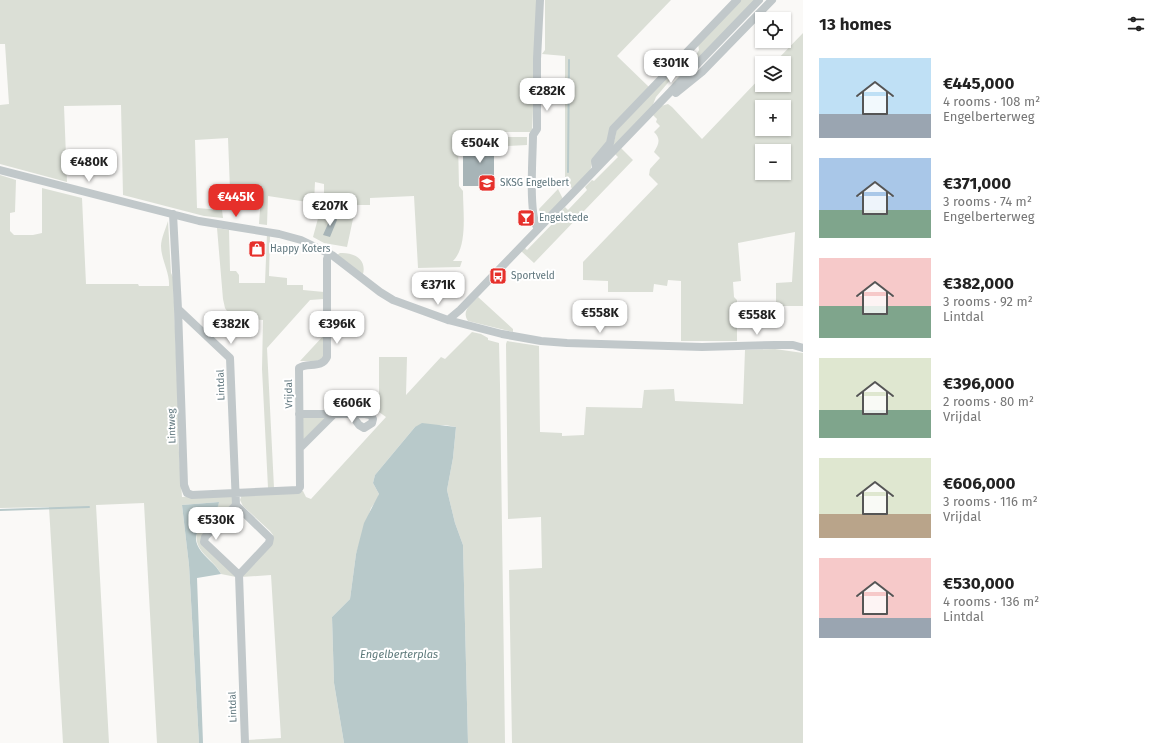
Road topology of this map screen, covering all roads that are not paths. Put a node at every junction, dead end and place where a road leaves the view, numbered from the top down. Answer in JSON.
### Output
{"nodes":[{"id":1,"x":540,"y":0,"type":"edge"},
{"id":2,"x":737,"y":0,"type":"edge"},
{"id":3,"x":758,"y":0,"type":"edge"},
{"id":4,"x":772,"y":0,"type":"edge"},
{"id":5,"x":672,"y":90,"type":"junction"},
{"id":6,"x":596,"y":168,"type":"junction"},
{"id":7,"x":0,"y":170,"type":"edge"},
{"id":8,"x":173,"y":214,"type":"junction"},
{"id":9,"x":538,"y":229,"type":"junction"},
{"id":10,"x":329,"y":253,"type":"junction"},
{"id":11,"x":178,"y":309,"type":"junction"},
{"id":12,"x":460,"y":310,"type":"junction"},
{"id":13,"x":448,"y":320,"type":"junction"},
{"id":14,"x":462,"y":324,"type":"junction"},
{"id":15,"x":803,"y":348,"type":"edge"},
{"id":16,"x":300,"y":414,"type":"junction"},
{"id":17,"x":334,"y":414,"type":"junction"},
{"id":18,"x":351,"y":414,"type":"dead end"},
{"id":19,"x":300,"y":448,"type":"junction"},
{"id":20,"x":236,"y":493,"type":"junction"},
{"id":21,"x":236,"y":505,"type":"junction"},
{"id":22,"x":239,"y":575,"type":"junction"},
{"id":23,"x":245,"y":743,"type":"edge"}],
"edges":[{"from":1,"to":9,"type":"street"},
{"from":2,"to":6,"type":"street"},
{"from":3,"to":5,"type":"street"},
{"from":4,"to":5,"type":"street"},
{"from":5,"to":6,"type":"street"},
{"from":6,"to":9,"type":"street"},
{"from":7,"to":8,"type":"street"},
{"from":8,"to":10,"type":"street"},
{"from":8,"to":11,"type":"street"},
{"from":9,"to":12,"type":"street"},
{"from":10,"to":13,"type":"street"},
{"from":10,"to":16,"type":"street","name":"Vrijdal"},
{"from":11,"to":20,"type":"street","name":"Lintdal"},
{"from":11,"to":20,"type":"street","name":"Lintweg"},
{"from":12,"to":13,"type":"street"},
{"from":12,"to":14,"type":"street"},
{"from":13,"to":14,"type":"street"},
{"from":14,"to":15,"type":"street"},
{"from":16,"to":17,"type":"street","name":"Vrijdal"},
{"from":16,"to":19,"type":"street","name":"Vrijdal"},
{"from":17,"to":18,"type":"street","name":"Vrijdal"},
{"from":17,"to":19,"type":"street"},
{"from":19,"to":20,"type":"street","name":"Vrijdal"},
{"from":20,"to":21,"type":"street","name":"Lintdal"},
{"from":21,"to":22,"type":"street"},
{"from":21,"to":22,"type":"street"},
{"from":22,"to":23,"type":"street","name":"Lintdal"}]}
